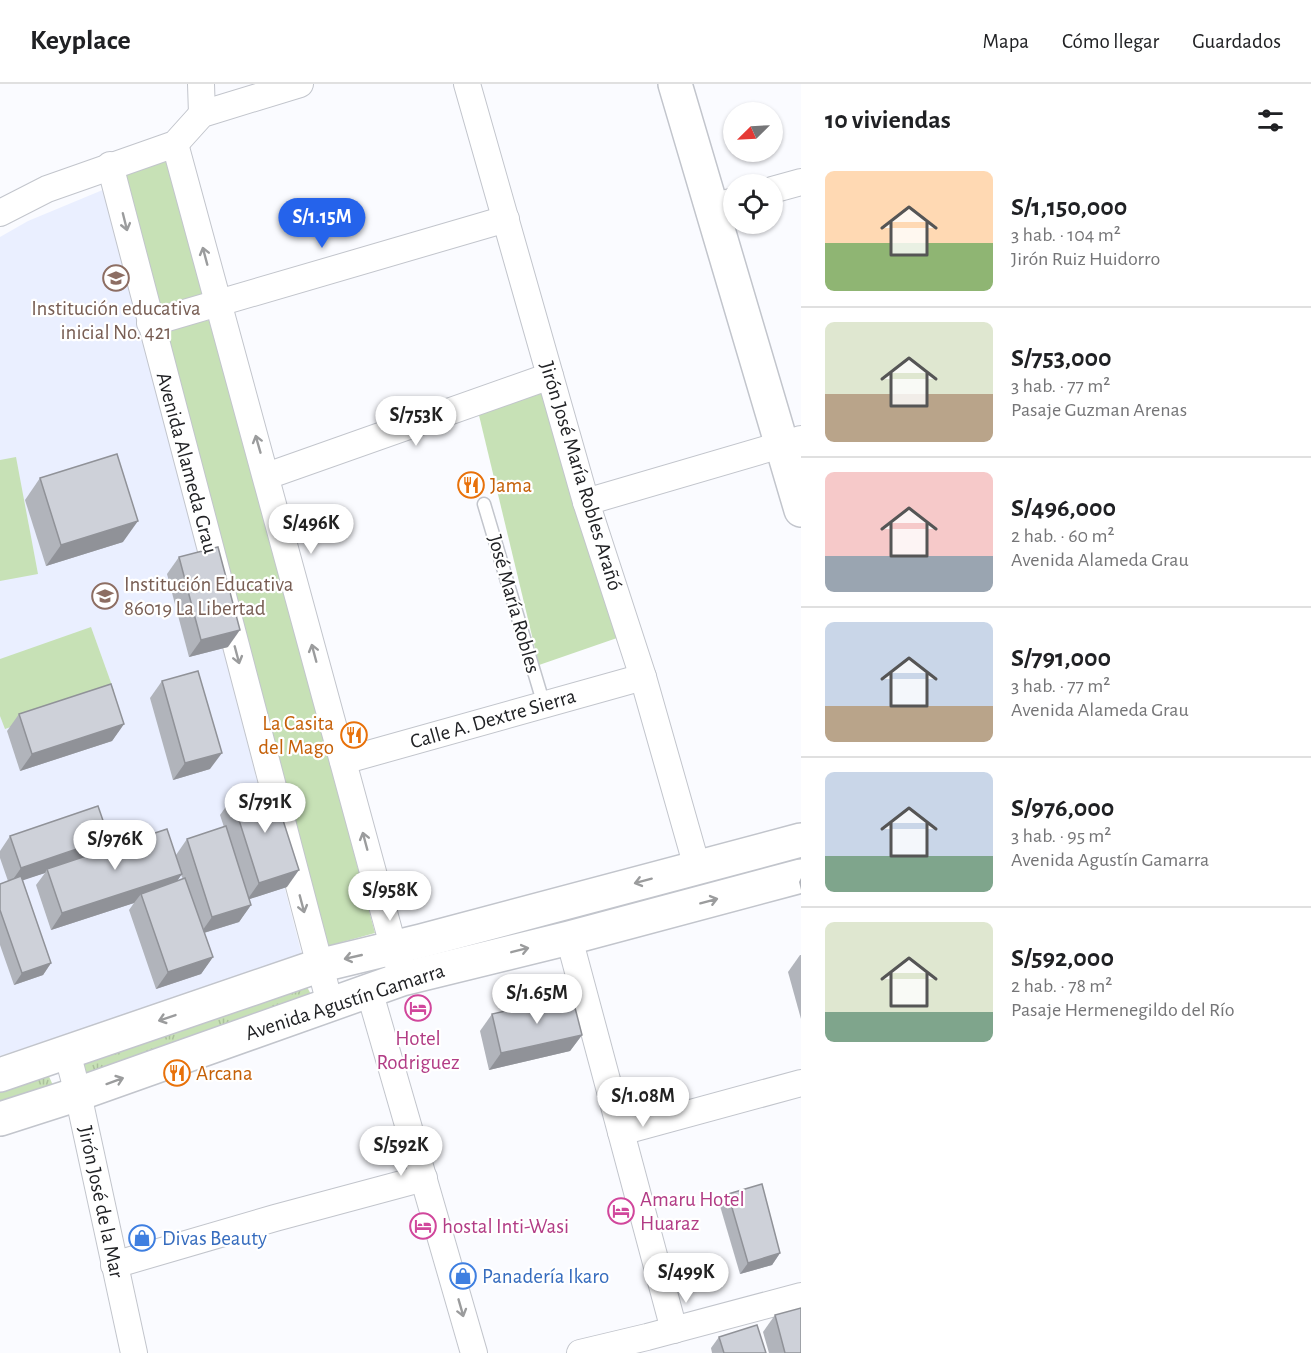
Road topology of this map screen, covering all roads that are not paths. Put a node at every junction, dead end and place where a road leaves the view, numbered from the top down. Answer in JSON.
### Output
{"nodes":[{"id":1,"x":201,"y":84,"type":"edge"},
{"id":2,"x":300,"y":84,"type":"edge"},
{"id":3,"x":467,"y":84,"type":"edge"},
{"id":4,"x":675,"y":84,"type":"edge"},
{"id":5,"x":202,"y":114,"type":"junction"},
{"id":6,"x":175,"y":144,"type":"junction"},
{"id":7,"x":110,"y":165,"type":"junction"},
{"id":8,"x":801,"y":182,"type":"edge"},
{"id":9,"x":783,"y":187,"type":"edge"},
{"id":10,"x":723,"y":204,"type":"edge"},
{"id":11,"x":0,"y":213,"type":"edge"},
{"id":12,"x":506,"y":219,"type":"junction"},
{"id":13,"x":732,"y":234,"type":"edge"},
{"id":14,"x":217,"y":303,"type":"junction"},
{"id":15,"x":150,"y":323,"type":"junction"},
{"id":16,"x":550,"y":376,"type":"junction"},
{"id":17,"x":791,"y":441,"type":"edge"},
{"id":18,"x":267,"y":476,"type":"junction"},
{"id":19,"x":586,"y":502,"type":"junction"},
{"id":20,"x":484,"y":504,"type":"dead end"},
{"id":21,"x":801,"y":510,"type":"edge"},
{"id":22,"x":643,"y":677,"type":"junction"},
{"id":23,"x":544,"y":705,"type":"junction"},
{"id":24,"x":344,"y":762,"type":"junction"},
{"id":25,"x":801,"y":840,"type":"edge"},
{"id":26,"x":697,"y":867,"type":"junction"},
{"id":27,"x":801,"y":876,"type":"edge"},
{"id":28,"x":569,"y":938,"type":"junction"},
{"id":29,"x":398,"y":963,"type":"junction"},
{"id":30,"x":318,"y":966,"type":"junction"},
{"id":31,"x":369,"y":990,"type":"junction"},
{"id":32,"x":330,"y":1004,"type":"junction"},
{"id":33,"x":67,"y":1052,"type":"junction"},
{"id":34,"x":0,"y":1076,"type":"edge"},
{"id":35,"x":801,"y":1083,"type":"edge"},
{"id":36,"x":78,"y":1094,"type":"junction"},
{"id":37,"x":0,"y":1119,"type":"edge"},
{"id":38,"x":621,"y":1132,"type":"junction"},
{"id":39,"x":424,"y":1178,"type":"junction"},
{"id":40,"x":114,"y":1265,"type":"junction"},
{"id":41,"x":801,"y":1296,"type":"edge"},
{"id":42,"x":674,"y":1330,"type":"junction"},
{"id":43,"x":649,"y":1345,"type":"edge"},
{"id":44,"x":134,"y":1353,"type":"edge"},
{"id":45,"x":474,"y":1353,"type":"edge"},
{"id":46,"x":580,"y":1353,"type":"edge"}],
"edges":[{"from":1,"to":5,"type":"street"},
{"from":2,"to":5,"type":"street"},
{"from":3,"to":12,"type":"street","name":"Jirón José María Robles Arañó"},
{"from":4,"to":10,"type":"main road"},
{"from":5,"to":6,"type":"street"},
{"from":6,"to":7,"type":"street"},
{"from":14,"to":6,"type":"street","one_way":true},
{"from":7,"to":11,"type":"street"},
{"from":7,"to":15,"type":"street","name":"Avenida Alameda Grau","one_way":true},
{"from":8,"to":9,"type":"street"},
{"from":12,"to":14,"type":"street"},
{"from":12,"to":16,"type":"street","name":"Jirón José María Robles Arañó"},
{"from":13,"to":17,"type":"main road"},
{"from":14,"to":15,"type":"street"},
{"from":18,"to":14,"type":"street","one_way":true},
{"from":15,"to":30,"type":"street","name":"Avenida Alameda Grau","one_way":true},
{"from":16,"to":18,"type":"street"},
{"from":16,"to":19,"type":"street","name":"Jirón José María Robles Arañó"},
{"from":17,"to":19,"type":"street"},
{"from":17,"to":21,"type":"main road"},
{"from":24,"to":18,"type":"street","one_way":true},
{"from":19,"to":22,"type":"street","name":"Jirón José María Robles Arañó"},
{"from":20,"to":23,"type":"lane","name":"José María Robles"},
{"from":22,"to":23,"type":"street","name":"Calle A. Dextre Sierra"},
{"from":22,"to":26,"type":"street","name":"Jirón José María Robles Arañó"},
{"from":23,"to":24,"type":"street","name":"Calle A. Dextre Sierra"},
{"from":29,"to":24,"type":"street","one_way":true},
{"from":25,"to":26,"type":"main road","name":"Avenida Agustín Gamarra"},
{"from":26,"to":29,"type":"main road","name":"Avenida Agustín Gamarra","one_way":true},
{"from":28,"to":27,"type":"main road","name":"Avenida Agustín Gamarra","one_way":true},
{"from":29,"to":28,"type":"main road","name":"Avenida Agustín Gamarra","one_way":true},
{"from":28,"to":38,"type":"street"},
{"from":29,"to":30,"type":"main road","name":"Avenida Agustín Gamarra","one_way":true},
{"from":29,"to":31,"type":"main road","name":"Avenida Agustín Gamarra"},
{"from":30,"to":32,"type":"street","name":"Avenida Alameda Grau"},
{"from":30,"to":33,"type":"main road","name":"Avenida Agustín Gamarra","one_way":true},
{"from":31,"to":32,"type":"main road","name":"Avenida Agustín Gamarra"},
{"from":31,"to":39,"type":"street"},
{"from":36,"to":32,"type":"main road","name":"Avenida Agustín Gamarra","one_way":true},
{"from":33,"to":34,"type":"main road","name":"Avenida Agustín Gamarra"},
{"from":33,"to":36,"type":"street","name":"Jirón José de la Mar"},
{"from":35,"to":38,"type":"street"},
{"from":36,"to":37,"type":"main road","name":"Avenida Agustín Gamarra"},
{"from":36,"to":40,"type":"street","name":"Jirón José de la Mar"},
{"from":38,"to":42,"type":"street"},
{"from":39,"to":40,"type":"street"},
{"from":39,"to":45,"type":"street","one_way":true},
{"from":40,"to":44,"type":"street","name":"Jirón José de la Mar"},
{"from":41,"to":42,"type":"street"},
{"from":42,"to":43,"type":"street"},
{"from":43,"to":46,"type":"street"}]}
